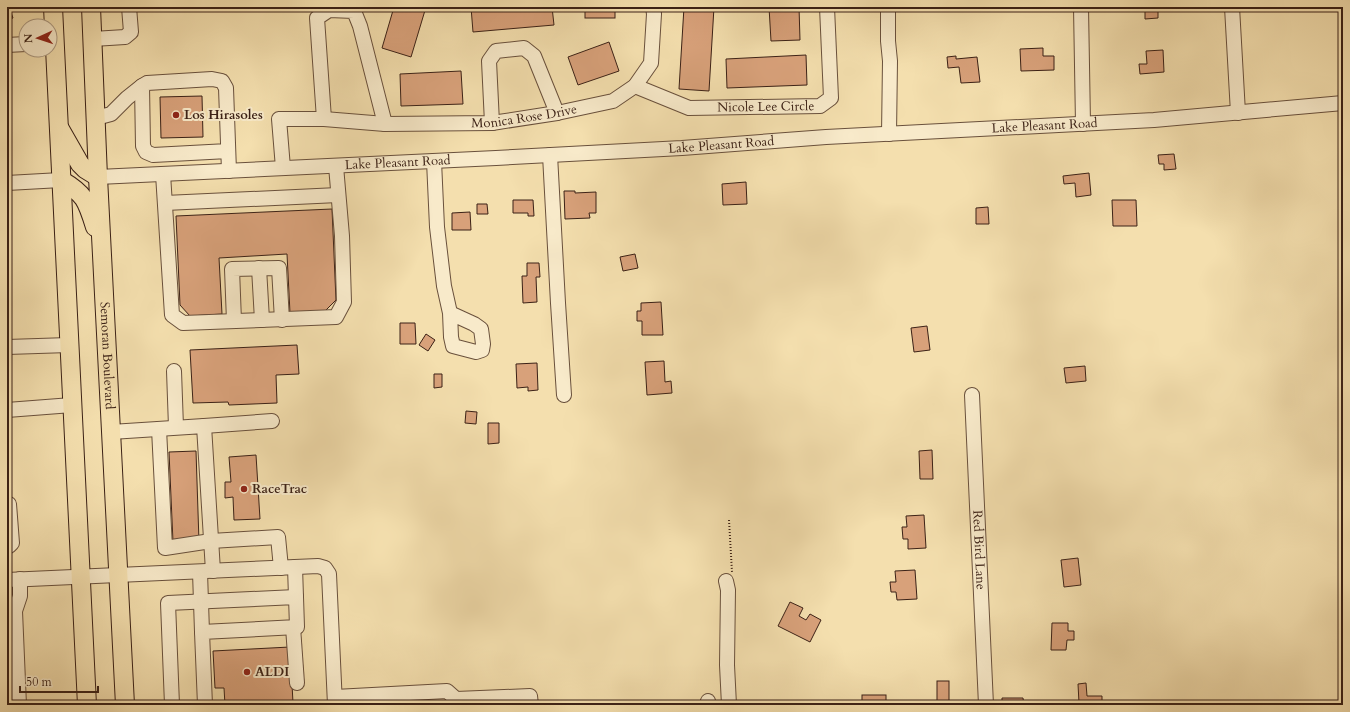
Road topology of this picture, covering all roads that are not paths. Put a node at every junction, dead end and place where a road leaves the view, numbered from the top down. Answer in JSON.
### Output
{"nodes":[{"id":1,"x":53,"y":7,"type":"edge"},
{"id":2,"x":91,"y":7,"type":"edge"},
{"id":3,"x":129,"y":7,"type":"edge"},
{"id":4,"x":653,"y":7,"type":"edge"},
{"id":5,"x":827,"y":7,"type":"edge"},
{"id":6,"x":888,"y":7,"type":"edge"},
{"id":7,"x":1081,"y":7,"type":"edge"},
{"id":8,"x":1232,"y":7,"type":"edge"},
{"id":9,"x":53,"y":18,"type":"edge"},
{"id":10,"x":92,"y":39,"type":"junction"},
{"id":11,"x":7,"y":44,"type":"edge"},
{"id":12,"x":18,"y":44,"type":"edge"},
{"id":13,"x":53,"y":58,"type":"edge"},
{"id":14,"x":142,"y":86,"type":"junction"},
{"id":15,"x":635,"y":86,"type":"junction"},
{"id":16,"x":1343,"y":103,"type":"edge"},
{"id":17,"x":557,"y":113,"type":"junction"},
{"id":18,"x":1238,"y":113,"type":"junction"},
{"id":19,"x":96,"y":118,"type":"junction"},
{"id":20,"x":324,"y":119,"type":"junction"},
{"id":21,"x":492,"y":123,"type":"junction"},
{"id":22,"x":385,"y":124,"type":"junction"},
{"id":23,"x":1083,"y":124,"type":"junction"},
{"id":24,"x":58,"y":126,"type":"junction"},
{"id":25,"x":890,"y":134,"type":"junction"},
{"id":26,"x":228,"y":151,"type":"junction"},
{"id":27,"x":550,"y":155,"type":"junction"},
{"id":28,"x":434,"y":161,"type":"junction"},
{"id":29,"x":336,"y":166,"type":"junction"},
{"id":30,"x":283,"y":168,"type":"junction"},
{"id":31,"x":229,"y":171,"type":"junction"},
{"id":32,"x":163,"y":174,"type":"junction"},
{"id":33,"x":98,"y":177,"type":"junction"},
{"id":34,"x":60,"y":180,"type":"junction"},
{"id":35,"x":7,"y":183,"type":"edge"},
{"id":36,"x":338,"y":195,"type":"junction"},
{"id":37,"x":164,"y":203,"type":"junction"},
{"id":38,"x":102,"y":253,"type":"junction"},
{"id":39,"x":259,"y":268,"type":"junction"},
{"id":40,"x":450,"y":313,"type":"dead end"},
{"id":41,"x":262,"y":320,"type":"junction"},
{"id":42,"x":282,"y":320,"type":"junction"},
{"id":43,"x":234,"y":321,"type":"junction"},
{"id":44,"x":69,"y":345,"type":"junction"},
{"id":45,"x":7,"y":347,"type":"edge"},
{"id":46,"x":174,"y":371,"type":"dead end"},
{"id":47,"x":564,"y":395,"type":"dead end"},
{"id":48,"x":972,"y":395,"type":"dead end"},
{"id":49,"x":72,"y":404,"type":"junction"},
{"id":50,"x":7,"y":410,"type":"edge"},
{"id":51,"x":272,"y":421,"type":"dead end"},
{"id":52,"x":204,"y":426,"type":"junction"},
{"id":53,"x":176,"y":427,"type":"junction"},
{"id":54,"x":159,"y":429,"type":"junction"},
{"id":55,"x":111,"y":432,"type":"junction"},
{"id":56,"x":9,"y":504,"type":"dead end"},
{"id":57,"x":211,"y":541,"type":"junction"},
{"id":58,"x":7,"y":546,"type":"edge"},
{"id":59,"x":296,"y":567,"type":"junction"},
{"id":60,"x":281,"y":568,"type":"junction"},
{"id":61,"x":206,"y":571,"type":"junction"},
{"id":62,"x":118,"y":575,"type":"junction"},
{"id":63,"x":80,"y":577,"type":"junction"},
{"id":64,"x":14,"y":580,"type":"edge"},
{"id":65,"x":726,"y":581,"type":"dead end"},
{"id":66,"x":296,"y":597,"type":"junction"},
{"id":67,"x":201,"y":601,"type":"junction"},
{"id":68,"x":293,"y":627,"type":"junction"},
{"id":69,"x":202,"y":632,"type":"junction"},
{"id":70,"x":297,"y":683,"type":"dead end"},
{"id":71,"x":433,"y":698,"type":"edge"},
{"id":72,"x":365,"y":700,"type":"edge"},
{"id":73,"x":335,"y":701,"type":"edge"},
{"id":74,"x":456,"y":702,"type":"edge"},
{"id":75,"x":20,"y":705,"type":"edge"},
{"id":76,"x":86,"y":705,"type":"edge"},
{"id":77,"x":125,"y":705,"type":"edge"},
{"id":78,"x":172,"y":705,"type":"edge"},
{"id":79,"x":205,"y":705,"type":"edge"},
{"id":80,"x":531,"y":705,"type":"edge"},
{"id":81,"x":729,"y":705,"type":"edge"},
{"id":82,"x":986,"y":705,"type":"edge"}],
"edges":[{"from":1,"to":9,"type":"main road"},
{"from":2,"to":10,"type":"main road","name":"Semoran Boulevard"},
{"from":3,"to":10,"type":"street"},
{"from":4,"to":15,"type":"street","name":"Monica Rose Drive"},
{"from":5,"to":15,"type":"street","name":"Nicole Lee Circle"},
{"from":6,"to":25,"type":"street"},
{"from":7,"to":23,"type":"street"},
{"from":8,"to":18,"type":"street"},
{"from":10,"to":19,"type":"main road","name":"Semoran Boulevard"},
{"from":11,"to":12,"type":"street"},
{"from":13,"to":24,"type":"main road"},
{"from":14,"to":19,"type":"street"},
{"from":14,"to":26,"type":"street"},
{"from":14,"to":26,"type":"street"},
{"from":15,"to":17,"type":"street","name":"Monica Rose Drive"},
{"from":16,"to":18,"type":"street","name":"Lake Pleasant Road"},
{"from":17,"to":21,"type":"street","name":"Monica Rose Drive"},
{"from":17,"to":21,"type":"street"},
{"from":18,"to":23,"type":"street","name":"Lake Pleasant Road"},
{"from":19,"to":33,"type":"main road","name":"Semoran Boulevard"},
{"from":20,"to":22,"type":"street","name":"Monica Rose Drive"},
{"from":20,"to":22,"type":"street"},
{"from":20,"to":30,"type":"street","name":"Monica Rose Drive"},
{"from":21,"to":22,"type":"street","name":"Monica Rose Drive"},
{"from":23,"to":25,"type":"street","name":"Lake Pleasant Road"},
{"from":24,"to":33,"type":"main road"},
{"from":24,"to":34,"type":"main road"},
{"from":25,"to":27,"type":"street","name":"Lake Pleasant Road"},
{"from":26,"to":31,"type":"street"},
{"from":27,"to":28,"type":"street","name":"Lake Pleasant Road"},
{"from":27,"to":47,"type":"street"},
{"from":28,"to":29,"type":"street","name":"Lake Pleasant Road"},
{"from":28,"to":40,"type":"street"},
{"from":29,"to":30,"type":"street","name":"Lake Pleasant Road"},
{"from":29,"to":36,"type":"street"},
{"from":30,"to":31,"type":"street","name":"Lake Pleasant Road"},
{"from":31,"to":32,"type":"street","name":"Lake Pleasant Road"},
{"from":32,"to":33,"type":"street","name":"Lake Pleasant Road"},
{"from":32,"to":37,"type":"street"},
{"from":33,"to":38,"type":"main road","name":"Semoran Boulevard"},
{"from":34,"to":35,"type":"street"},
{"from":34,"to":38,"type":"main road"},
{"from":34,"to":44,"type":"main road"},
{"from":36,"to":37,"type":"street"},
{"from":36,"to":42,"type":"street"},
{"from":37,"to":43,"type":"street"},
{"from":38,"to":55,"type":"main road","name":"Semoran Boulevard"},
{"from":39,"to":41,"type":"street"},
{"from":39,"to":42,"type":"street"},
{"from":39,"to":43,"type":"street"},
{"from":41,"to":42,"type":"street"},
{"from":41,"to":43,"type":"street"},
{"from":44,"to":45,"type":"street"},
{"from":44,"to":49,"type":"main road"},
{"from":46,"to":53,"type":"street"},
{"from":48,"to":82,"type":"street","name":"Red Bird Lane"},
{"from":49,"to":50,"type":"street"},
{"from":49,"to":63,"type":"main road"},
{"from":51,"to":52,"type":"street"},
{"from":52,"to":53,"type":"street"},
{"from":52,"to":57,"type":"street"},
{"from":53,"to":54,"type":"street"},
{"from":54,"to":55,"type":"street"},
{"from":54,"to":57,"type":"street"},
{"from":55,"to":62,"type":"main road","name":"Semoran Boulevard"},
{"from":56,"to":58,"type":"street"},
{"from":57,"to":60,"type":"street"},
{"from":57,"to":61,"type":"street"},
{"from":59,"to":60,"type":"street"},
{"from":59,"to":66,"type":"street"},
{"from":59,"to":73,"type":"street"},
{"from":60,"to":61,"type":"street"},
{"from":61,"to":62,"type":"street"},
{"from":61,"to":67,"type":"street"},
{"from":62,"to":63,"type":"street"},
{"from":62,"to":77,"type":"main road","name":"Semoran Boulevard"},
{"from":63,"to":64,"type":"street"},
{"from":63,"to":76,"type":"main road"},
{"from":64,"to":75,"type":"street"},
{"from":65,"to":81,"type":"street"},
{"from":66,"to":67,"type":"street"},
{"from":66,"to":68,"type":"street"},
{"from":67,"to":69,"type":"street"},
{"from":67,"to":78,"type":"street"},
{"from":68,"to":69,"type":"street"},
{"from":68,"to":70,"type":"street"},
{"from":69,"to":79,"type":"street"},
{"from":71,"to":72,"type":"street"},
{"from":71,"to":74,"type":"street"},
{"from":72,"to":73,"type":"street"},
{"from":74,"to":80,"type":"street"}]}
